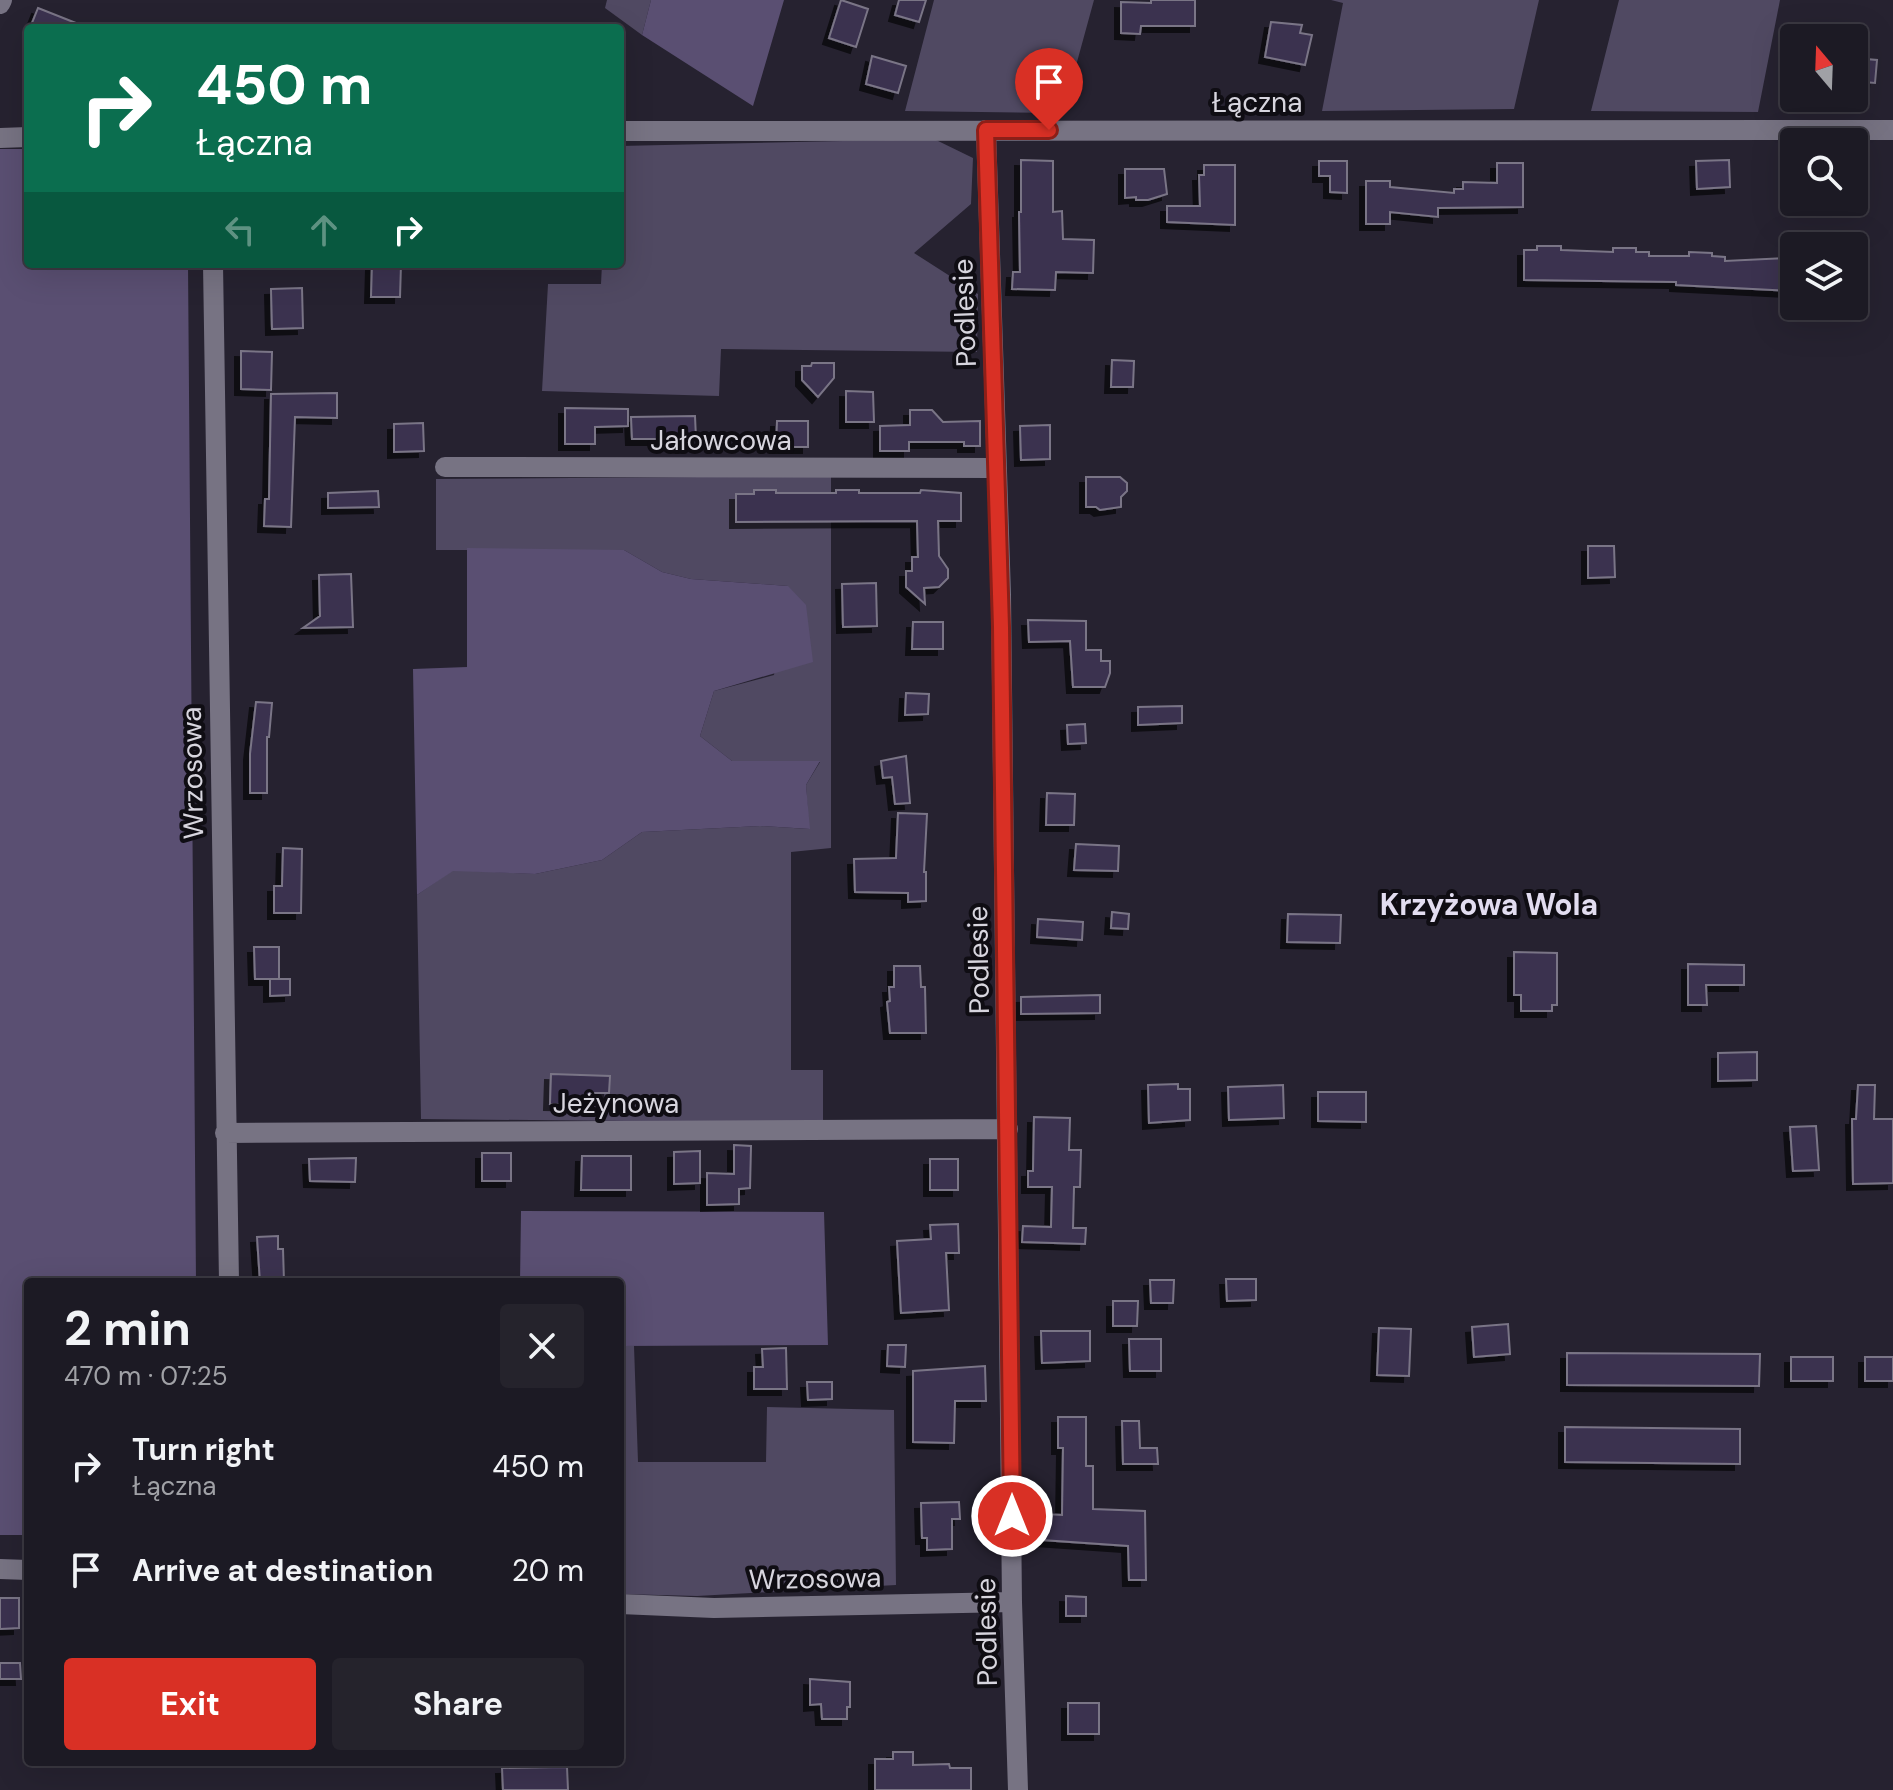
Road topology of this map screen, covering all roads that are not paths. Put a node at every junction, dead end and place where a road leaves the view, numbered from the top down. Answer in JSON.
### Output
{"nodes":[{"id":1,"x":986,"y":130,"type":"junction"},
{"id":2,"x":1893,"y":130,"type":"edge"},
{"id":3,"x":624,"y":131,"type":"edge"},
{"id":4,"x":24,"y":137,"type":"edge"},
{"id":5,"x":0,"y":138,"type":"edge"},
{"id":6,"x":213,"y":268,"type":"edge"},
{"id":7,"x":445,"y":467,"type":"dead end"},
{"id":8,"x":997,"y":468,"type":"junction"},
{"id":9,"x":1008,"y":1129,"type":"junction"},
{"id":10,"x":225,"y":1133,"type":"junction"},
{"id":11,"x":229,"y":1278,"type":"edge"},
{"id":12,"x":0,"y":1569,"type":"edge"},
{"id":13,"x":24,"y":1570,"type":"edge"},
{"id":14,"x":1012,"y":1602,"type":"junction"},
{"id":15,"x":624,"y":1604,"type":"edge"},
{"id":16,"x":1018,"y":1790,"type":"edge"}],
"edges":[{"from":1,"to":2,"type":"street","name":"Łączna"},
{"from":1,"to":3,"type":"street","name":"Łączna"},
{"from":1,"to":8,"type":"street","name":"Podlesie"},
{"from":4,"to":5,"type":"street"},
{"from":6,"to":10,"type":"street","name":"Wrzosowa"},
{"from":7,"to":8,"type":"street","name":"Jałowcowa"},
{"from":8,"to":9,"type":"street","name":"Podlesie"},
{"from":9,"to":10,"type":"street","name":"Jeżynowa"},
{"from":9,"to":14,"type":"street","name":"Podlesie"},
{"from":10,"to":11,"type":"street","name":"Wrzosowa"},
{"from":12,"to":13,"type":"street"},
{"from":14,"to":15,"type":"street","name":"Wrzosowa"},
{"from":14,"to":16,"type":"street","name":"Podlesie"}]}
